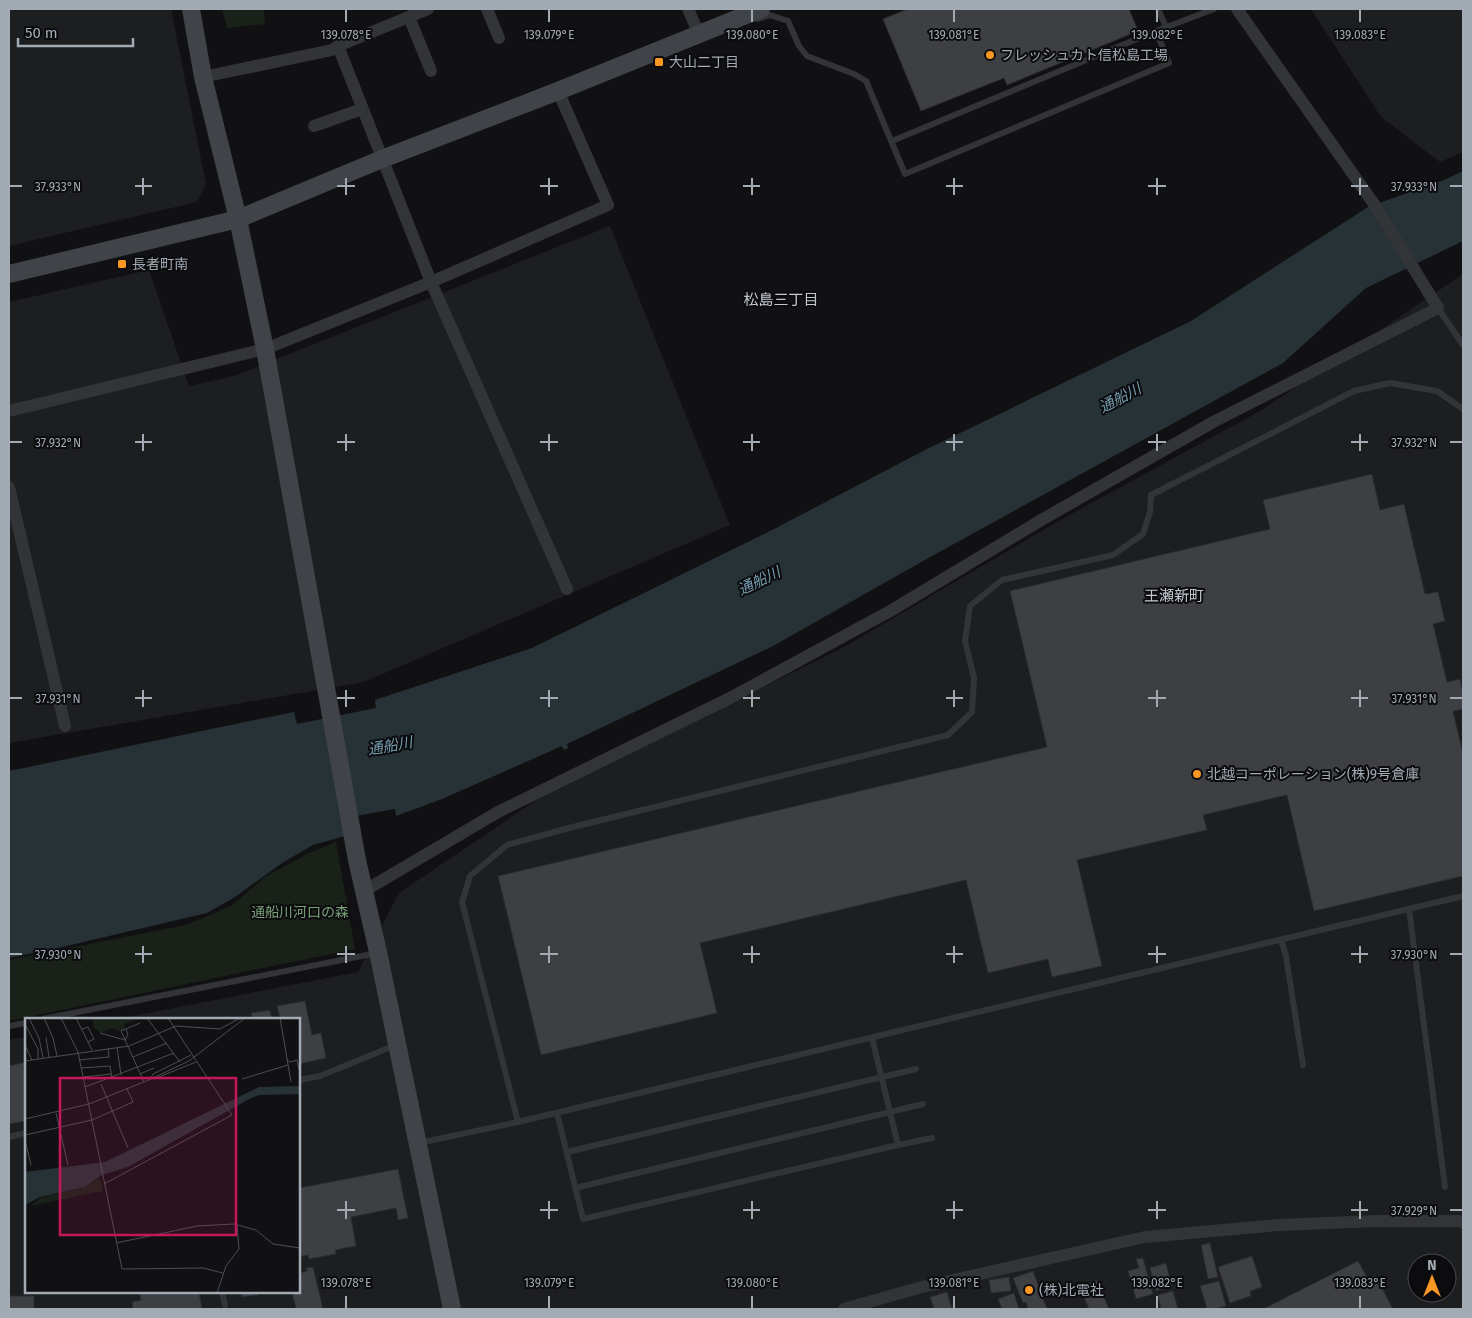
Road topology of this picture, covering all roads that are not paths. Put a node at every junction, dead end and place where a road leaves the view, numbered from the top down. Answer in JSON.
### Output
{"nodes":[{"id":1,"x":191,"y":9,"type":"edge"},
{"id":2,"x":428,"y":9,"type":"edge"},
{"id":3,"x":488,"y":9,"type":"edge"},
{"id":4,"x":688,"y":9,"type":"edge"},
{"id":5,"x":1158,"y":9,"type":"edge"},
{"id":6,"x":1214,"y":9,"type":"edge"},
{"id":7,"x":1237,"y":9,"type":"edge"},
{"id":8,"x":760,"y":11,"type":"edge"},
{"id":9,"x":409,"y":17,"type":"junction"},
{"id":10,"x":1166,"y":27,"type":"junction"},
{"id":11,"x":1156,"y":31,"type":"junction"},
{"id":12,"x":699,"y":34,"type":"junction"},
{"id":13,"x":499,"y":38,"type":"dead end"},
{"id":14,"x":338,"y":46,"type":"junction"},
{"id":15,"x":431,"y":71,"type":"dead end"},
{"id":16,"x":204,"y":77,"type":"junction"},
{"id":17,"x":558,"y":91,"type":"junction"},
{"id":18,"x":362,"y":109,"type":"junction"},
{"id":19,"x":314,"y":126,"type":"dead end"},
{"id":20,"x":892,"y":141,"type":"junction"},
{"id":21,"x":382,"y":159,"type":"junction"},
{"id":22,"x":238,"y":220,"type":"junction"},
{"id":23,"x":9,"y":274,"type":"edge"},
{"id":24,"x":431,"y":282,"type":"junction"},
{"id":25,"x":1438,"y":308,"type":"junction"},
{"id":26,"x":1463,"y":345,"type":"edge"},
{"id":27,"x":266,"y":349,"type":"junction"},
{"id":28,"x":1463,"y":409,"type":"edge"},
{"id":29,"x":9,"y":411,"type":"edge"},
{"id":30,"x":9,"y":487,"type":"edge"},
{"id":31,"x":566,"y":588,"type":"dead end"},
{"id":32,"x":65,"y":726,"type":"dead end"},
{"id":33,"x":364,"y":891,"type":"junction"},
{"id":34,"x":1463,"y":896,"type":"edge"},
{"id":35,"x":1409,"y":910,"type":"junction"},
{"id":36,"x":1281,"y":940,"type":"junction"},
{"id":37,"x":378,"y":952,"type":"junction"},
{"id":38,"x":48,"y":1018,"type":"edge"},
{"id":39,"x":25,"y":1023,"type":"edge"},
{"id":40,"x":9,"y":1026,"type":"edge"},
{"id":41,"x":872,"y":1038,"type":"junction"},
{"id":42,"x":397,"y":1045,"type":"junction"},
{"id":43,"x":1303,"y":1065,"type":"dead end"},
{"id":44,"x":916,"y":1070,"type":"dead end"},
{"id":45,"x":882,"y":1078,"type":"junction"},
{"id":46,"x":300,"y":1080,"type":"edge"},
{"id":47,"x":924,"y":1104,"type":"dead end"},
{"id":48,"x":890,"y":1112,"type":"junction"},
{"id":49,"x":557,"y":1113,"type":"junction"},
{"id":50,"x":518,"y":1122,"type":"junction"},
{"id":51,"x":25,"y":1133,"type":"edge"},
{"id":52,"x":9,"y":1137,"type":"edge"},
{"id":53,"x":932,"y":1138,"type":"dead end"},
{"id":54,"x":418,"y":1144,"type":"junction"},
{"id":55,"x":898,"y":1146,"type":"junction"},
{"id":56,"x":567,"y":1152,"type":"junction"},
{"id":57,"x":1445,"y":1187,"type":"dead end"},
{"id":58,"x":575,"y":1188,"type":"junction"},
{"id":59,"x":1463,"y":1223,"type":"edge"},
{"id":60,"x":222,"y":1293,"type":"edge"},
{"id":61,"x":224,"y":1305,"type":"dead end"},
{"id":62,"x":452,"y":1309,"type":"edge"},
{"id":63,"x":844,"y":1309,"type":"edge"}],
"edges":[{"from":1,"to":16,"type":"street"},
{"from":2,"to":9,"type":"street"},
{"from":3,"to":13,"type":"street"},
{"from":4,"to":12,"type":"street"},
{"from":5,"to":10,"type":"lane"},
{"from":6,"to":10,"type":"lane"},
{"from":7,"to":25,"type":"street"},
{"from":8,"to":12,"type":"street"},
{"from":8,"to":20,"type":"lane"},
{"from":9,"to":14,"type":"street"},
{"from":9,"to":15,"type":"street"},
{"from":10,"to":11,"type":"lane"},
{"from":11,"to":20,"type":"lane"},
{"from":11,"to":20,"type":"lane"},
{"from":12,"to":17,"type":"street"},
{"from":14,"to":16,"type":"street"},
{"from":14,"to":18,"type":"street"},
{"from":16,"to":22,"type":"street"},
{"from":17,"to":21,"type":"street"},
{"from":17,"to":24,"type":"street"},
{"from":18,"to":19,"type":"street"},
{"from":18,"to":21,"type":"street"},
{"from":21,"to":22,"type":"street"},
{"from":21,"to":24,"type":"street"},
{"from":22,"to":23,"type":"street"},
{"from":22,"to":27,"type":"street"},
{"from":24,"to":27,"type":"street"},
{"from":24,"to":31,"type":"street"},
{"from":25,"to":26,"type":"lane"},
{"from":25,"to":33,"type":"street"},
{"from":27,"to":29,"type":"street"},
{"from":27,"to":33,"type":"street"},
{"from":28,"to":50,"type":"lane"},
{"from":30,"to":32,"type":"street"},
{"from":33,"to":37,"type":"street"},
{"from":34,"to":35,"type":"lane"},
{"from":35,"to":36,"type":"lane"},
{"from":35,"to":57,"type":"lane"},
{"from":36,"to":41,"type":"lane"},
{"from":36,"to":43,"type":"lane"},
{"from":37,"to":38,"type":"lane"},
{"from":37,"to":42,"type":"street"},
{"from":39,"to":40,"type":"lane"},
{"from":41,"to":45,"type":"lane"},
{"from":41,"to":49,"type":"lane"},
{"from":42,"to":46,"type":"lane"},
{"from":42,"to":54,"type":"street"},
{"from":44,"to":45,"type":"lane"},
{"from":45,"to":48,"type":"lane"},
{"from":45,"to":56,"type":"lane"},
{"from":47,"to":48,"type":"lane"},
{"from":48,"to":55,"type":"lane"},
{"from":48,"to":58,"type":"lane"},
{"from":49,"to":50,"type":"lane"},
{"from":49,"to":56,"type":"lane"},
{"from":50,"to":54,"type":"lane"},
{"from":51,"to":52,"type":"lane"},
{"from":53,"to":55,"type":"lane"},
{"from":54,"to":62,"type":"street"},
{"from":55,"to":58,"type":"lane"},
{"from":56,"to":58,"type":"lane"},
{"from":59,"to":63,"type":"street"},
{"from":60,"to":61,"type":"lane"}]}
